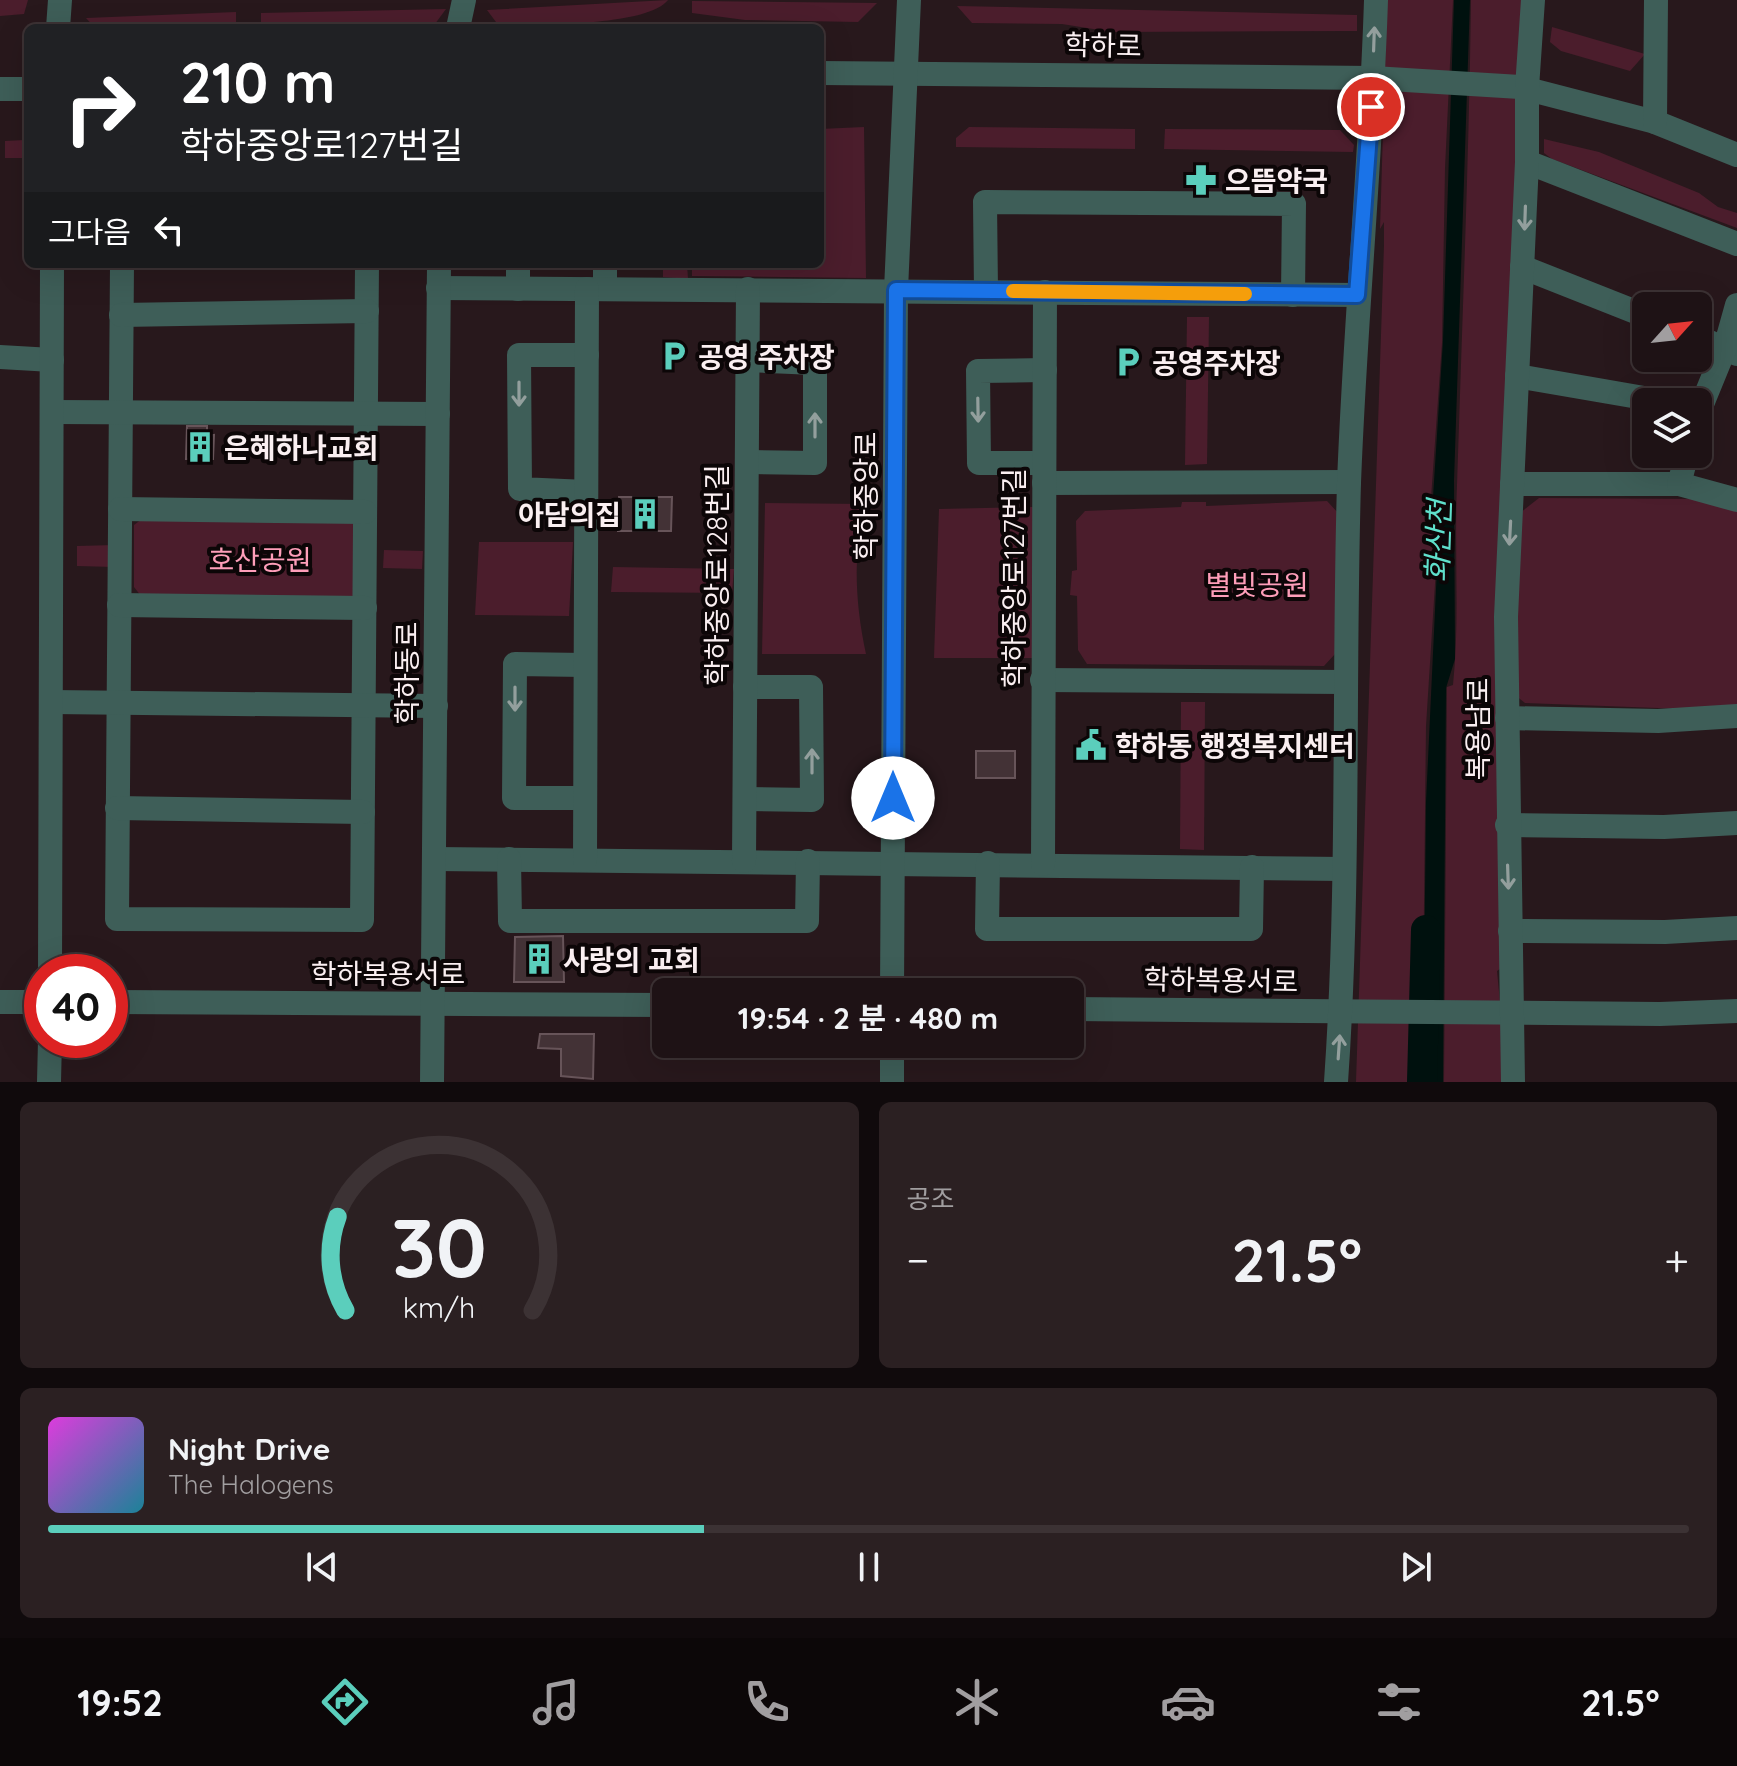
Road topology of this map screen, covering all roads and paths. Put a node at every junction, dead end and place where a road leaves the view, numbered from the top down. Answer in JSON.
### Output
{"nodes":[{"id":1,"x":60,"y":0,"type":"edge"},
{"id":2,"x":464,"y":0,"type":"edge"},
{"id":3,"x":909,"y":0,"type":"edge"},
{"id":4,"x":1376,"y":0,"type":"edge"},
{"id":5,"x":1533,"y":0,"type":"edge"},
{"id":6,"x":1656,"y":0,"type":"edge"},
{"id":7,"x":58,"y":24,"type":"edge"},
{"id":8,"x":459,"y":24,"type":"edge"},
{"id":9,"x":904,"y":72,"type":"junction"},
{"id":10,"x":824,"y":73,"type":"edge"},
{"id":11,"x":1379,"y":78,"type":"junction"},
{"id":12,"x":1523,"y":88,"type":"junction"},
{"id":13,"x":0,"y":89,"type":"edge"},
{"id":14,"x":24,"y":89,"type":"edge"},
{"id":15,"x":1655,"y":122,"type":"junction"},
{"id":16,"x":1737,"y":155,"type":"edge"},
{"id":17,"x":1527,"y":162,"type":"junction"},
{"id":18,"x":1737,"y":244,"type":"edge"},
{"id":19,"x":1522,"y":267,"type":"junction"},
{"id":20,"x":52,"y":268,"type":"edge"},
{"id":21,"x":122,"y":268,"type":"edge"},
{"id":22,"x":367,"y":268,"type":"edge"},
{"id":23,"x":518,"y":268,"type":"edge"},
{"id":24,"x":604,"y":268,"type":"edge"},
{"id":25,"x":438,"y":276,"type":"edge"},
{"id":26,"x":518,"y":289,"type":"junction"},
{"id":27,"x":596,"y":289,"type":"junction"},
{"id":28,"x":748,"y":289,"type":"junction"},
{"id":29,"x":896,"y":290,"type":"junction"},
{"id":30,"x":986,"y":291,"type":"junction"},
{"id":31,"x":1045,"y":292,"type":"junction"},
{"id":32,"x":1293,"y":295,"type":"junction"},
{"id":33,"x":1357,"y":295,"type":"junction"},
{"id":34,"x":1737,"y":305,"type":"edge"},
{"id":35,"x":1632,"y":310,"type":"edge"},
{"id":36,"x":367,"y":311,"type":"junction"},
{"id":37,"x":121,"y":315,"type":"junction"},
{"id":38,"x":1712,"y":343,"type":"edge"},
{"id":39,"x":1731,"y":351,"type":"edge"},
{"id":40,"x":587,"y":355,"type":"junction"},
{"id":41,"x":0,"y":357,"type":"edge"},
{"id":42,"x":52,"y":360,"type":"junction"},
{"id":43,"x":747,"y":360,"type":"junction"},
{"id":44,"x":1045,"y":370,"type":"junction"},
{"id":45,"x":1517,"y":376,"type":"junction"},
{"id":46,"x":1711,"y":388,"type":"edge"},
{"id":47,"x":1632,"y":396,"type":"edge"},
{"id":48,"x":121,"y":411,"type":"junction"},
{"id":49,"x":52,"y":412,"type":"junction"},
{"id":50,"x":366,"y":413,"type":"junction"},
{"id":51,"x":438,"y":414,"type":"junction"},
{"id":52,"x":747,"y":462,"type":"junction"},
{"id":53,"x":1683,"y":468,"type":"edge"},
{"id":54,"x":1044,"y":473,"type":"junction"},
{"id":55,"x":1349,"y":482,"type":"junction"},
{"id":56,"x":1512,"y":484,"type":"junction"},
{"id":57,"x":1679,"y":484,"type":"junction"},
{"id":58,"x":586,"y":492,"type":"junction"},
{"id":59,"x":1737,"y":500,"type":"edge"},
{"id":60,"x":120,"y":509,"type":"junction"},
{"id":61,"x":365,"y":512,"type":"junction"},
{"id":62,"x":119,"y":605,"type":"junction"},
{"id":63,"x":365,"y":608,"type":"junction"},
{"id":64,"x":585,"y":665,"type":"junction"},
{"id":65,"x":1042,"y":680,"type":"junction"},
{"id":66,"x":1344,"y":682,"type":"junction"},
{"id":67,"x":745,"y":687,"type":"junction"},
{"id":68,"x":51,"y":702,"type":"junction"},
{"id":69,"x":118,"y":702,"type":"junction"},
{"id":70,"x":364,"y":705,"type":"junction"},
{"id":71,"x":436,"y":706,"type":"junction"},
{"id":72,"x":1507,"y":718,"type":"junction"},
{"id":73,"x":1737,"y":718,"type":"edge"},
{"id":74,"x":585,"y":798,"type":"junction"},
{"id":75,"x":745,"y":799,"type":"junction"},
{"id":76,"x":117,"y":808,"type":"junction"},
{"id":77,"x":363,"y":812,"type":"junction"},
{"id":78,"x":1737,"y":823,"type":"edge"},
{"id":79,"x":1507,"y":825,"type":"junction"},
{"id":80,"x":435,"y":859,"type":"junction"},
{"id":81,"x":509,"y":859,"type":"junction"},
{"id":82,"x":585,"y":860,"type":"junction"},
{"id":83,"x":744,"y":861,"type":"junction"},
{"id":84,"x":808,"y":861,"type":"junction"},
{"id":85,"x":893,"y":862,"type":"junction"},
{"id":86,"x":988,"y":863,"type":"junction"},
{"id":87,"x":1043,"y":864,"type":"junction"},
{"id":88,"x":1252,"y":867,"type":"junction"},
{"id":89,"x":1344,"y":869,"type":"junction"},
{"id":90,"x":1737,"y":928,"type":"edge"},
{"id":91,"x":1510,"y":931,"type":"junction"},
{"id":92,"x":50,"y":954,"type":"edge"},
{"id":93,"x":892,"y":978,"type":"edge"},
{"id":94,"x":0,"y":1002,"type":"edge"},
{"id":95,"x":24,"y":1002,"type":"edge"},
{"id":96,"x":128,"y":1002,"type":"edge"},
{"id":97,"x":432,"y":1003,"type":"junction"},
{"id":98,"x":652,"y":1005,"type":"edge"},
{"id":99,"x":1084,"y":1009,"type":"edge"},
{"id":100,"x":1737,"y":1011,"type":"edge"},
{"id":101,"x":1341,"y":1012,"type":"junction"},
{"id":102,"x":1505,"y":1012,"type":"junction"},
{"id":103,"x":50,"y":1058,"type":"edge"},
{"id":104,"x":892,"y":1058,"type":"edge"},
{"id":105,"x":49,"y":1082,"type":"edge"},
{"id":106,"x":432,"y":1082,"type":"edge"},
{"id":107,"x":892,"y":1082,"type":"edge"},
{"id":108,"x":1336,"y":1082,"type":"edge"},
{"id":109,"x":1513,"y":1082,"type":"edge"}],
"edges":[{"from":1,"to":7,"type":"street"},
{"from":2,"to":8,"type":"street"},
{"from":3,"to":9,"type":"street","name":"학하중앙로"},
{"from":11,"to":4,"type":"street","one_way":true},
{"from":5,"to":12,"type":"street","name":"복용남로"},
{"from":6,"to":15,"type":"street"},
{"from":9,"to":10,"type":"street","name":"학하로"},
{"from":9,"to":11,"type":"street","name":"학하로"},
{"from":9,"to":29,"type":"street","name":"학하중앙로"},
{"from":11,"to":12,"type":"street","name":"학하로"},
{"from":11,"to":33,"type":"street"},
{"from":12,"to":15,"type":"street"},
{"from":12,"to":17,"type":"street","name":"복용남로"},
{"from":13,"to":14,"type":"street"},
{"from":15,"to":16,"type":"street"},
{"from":17,"to":18,"type":"street"},
{"from":17,"to":19,"type":"street","name":"복용남로","one_way":true},
{"from":19,"to":35,"type":"street"},
{"from":19,"to":45,"type":"street","name":"복용남로"},
{"from":20,"to":42,"type":"street"},
{"from":21,"to":37,"type":"street"},
{"from":22,"to":36,"type":"street"},
{"from":23,"to":26,"type":"street"},
{"from":24,"to":27,"type":"street"},
{"from":25,"to":26,"type":"street"},
{"from":25,"to":51,"type":"street","name":"학하동로"},
{"from":26,"to":27,"type":"street"},
{"from":27,"to":28,"type":"street"},
{"from":27,"to":40,"type":"street"},
{"from":28,"to":29,"type":"street"},
{"from":28,"to":43,"type":"street","name":"학하중앙로128번길"},
{"from":29,"to":30,"type":"street"},
{"from":29,"to":85,"type":"street","name":"학하중앙로"},
{"from":30,"to":31,"type":"street"},
{"from":30,"to":32,"type":"street"},
{"from":31,"to":32,"type":"street"},
{"from":31,"to":44,"type":"street","name":"학하중앙로127번길"},
{"from":32,"to":33,"type":"street"},
{"from":33,"to":55,"type":"street"},
{"from":34,"to":39,"type":"street"},
{"from":36,"to":37,"type":"street"},
{"from":36,"to":50,"type":"street"},
{"from":37,"to":48,"type":"street"},
{"from":38,"to":39,"type":"street"},
{"from":39,"to":46,"type":"street"},
{"from":40,"to":58,"type":"street"},
{"from":40,"to":58,"type":"street","one_way":true},
{"from":41,"to":42,"type":"street"},
{"from":42,"to":49,"type":"street"},
{"from":43,"to":52,"type":"street","name":"학하중앙로128번길"},
{"from":52,"to":43,"type":"street","one_way":true},
{"from":44,"to":54,"type":"street","name":"학하중앙로127번길"},
{"from":44,"to":54,"type":"street","one_way":true},
{"from":45,"to":47,"type":"street"},
{"from":45,"to":56,"type":"street","name":"복용남로"},
{"from":48,"to":49,"type":"street"},
{"from":48,"to":50,"type":"street"},
{"from":48,"to":60,"type":"street"},
{"from":49,"to":68,"type":"street"},
{"from":50,"to":51,"type":"street"},
{"from":50,"to":61,"type":"street"},
{"from":51,"to":71,"type":"street","name":"학하동로"},
{"from":52,"to":67,"type":"street","name":"학하중앙로128번길"},
{"from":53,"to":57,"type":"street"},
{"from":54,"to":55,"type":"street"},
{"from":54,"to":65,"type":"street","name":"학하중앙로127번길"},
{"from":55,"to":66,"type":"street"},
{"from":56,"to":57,"type":"street"},
{"from":56,"to":72,"type":"street","name":"복용남로","one_way":true},
{"from":57,"to":59,"type":"street"},
{"from":58,"to":64,"type":"street"},
{"from":60,"to":61,"type":"street"},
{"from":60,"to":62,"type":"street"},
{"from":61,"to":63,"type":"street"},
{"from":62,"to":63,"type":"street"},
{"from":62,"to":69,"type":"street"},
{"from":63,"to":70,"type":"street"},
{"from":64,"to":74,"type":"street"},
{"from":64,"to":74,"type":"street","one_way":true},
{"from":65,"to":66,"type":"street"},
{"from":65,"to":87,"type":"street","name":"학하중앙로127번길"},
{"from":66,"to":89,"type":"street"},
{"from":67,"to":75,"type":"street","name":"학하중앙로128번길"},
{"from":75,"to":67,"type":"street","one_way":true},
{"from":68,"to":69,"type":"street"},
{"from":68,"to":92,"type":"street"},
{"from":69,"to":70,"type":"street"},
{"from":69,"to":76,"type":"street"},
{"from":70,"to":71,"type":"street"},
{"from":70,"to":77,"type":"street"},
{"from":71,"to":80,"type":"street","name":"학하동로"},
{"from":72,"to":73,"type":"street"},
{"from":72,"to":79,"type":"street","name":"복용남로"},
{"from":74,"to":82,"type":"street"},
{"from":75,"to":83,"type":"street","name":"학하중앙로128번길"},
{"from":76,"to":77,"type":"street"},
{"from":76,"to":77,"type":"street"},
{"from":78,"to":79,"type":"street"},
{"from":79,"to":91,"type":"street","name":"복용남로","one_way":true},
{"from":80,"to":81,"type":"street"},
{"from":80,"to":97,"type":"street","name":"학하동로"},
{"from":81,"to":82,"type":"street"},
{"from":81,"to":84,"type":"street"},
{"from":82,"to":83,"type":"street"},
{"from":83,"to":84,"type":"street"},
{"from":84,"to":85,"type":"street"},
{"from":85,"to":86,"type":"street"},
{"from":85,"to":93,"type":"street","name":"학하중앙로"},
{"from":86,"to":87,"type":"street"},
{"from":86,"to":88,"type":"street"},
{"from":87,"to":88,"type":"street"},
{"from":88,"to":89,"type":"street"},
{"from":89,"to":101,"type":"street"},
{"from":90,"to":91,"type":"street"},
{"from":91,"to":102,"type":"street","name":"복용남로"},
{"from":94,"to":95,"type":"street"},
{"from":96,"to":97,"type":"street","name":"학하복용서로"},
{"from":97,"to":98,"type":"street","name":"학하복용서로"},
{"from":97,"to":106,"type":"street","name":"학하동로"},
{"from":99,"to":101,"type":"street","name":"학하복용서로"},
{"from":100,"to":102,"type":"street"},
{"from":101,"to":102,"type":"street","name":"학하복용서로"},
{"from":108,"to":101,"type":"street","one_way":true},
{"from":102,"to":109,"type":"street","name":"복용남로"},
{"from":103,"to":105,"type":"street"},
{"from":104,"to":107,"type":"street"}]}
